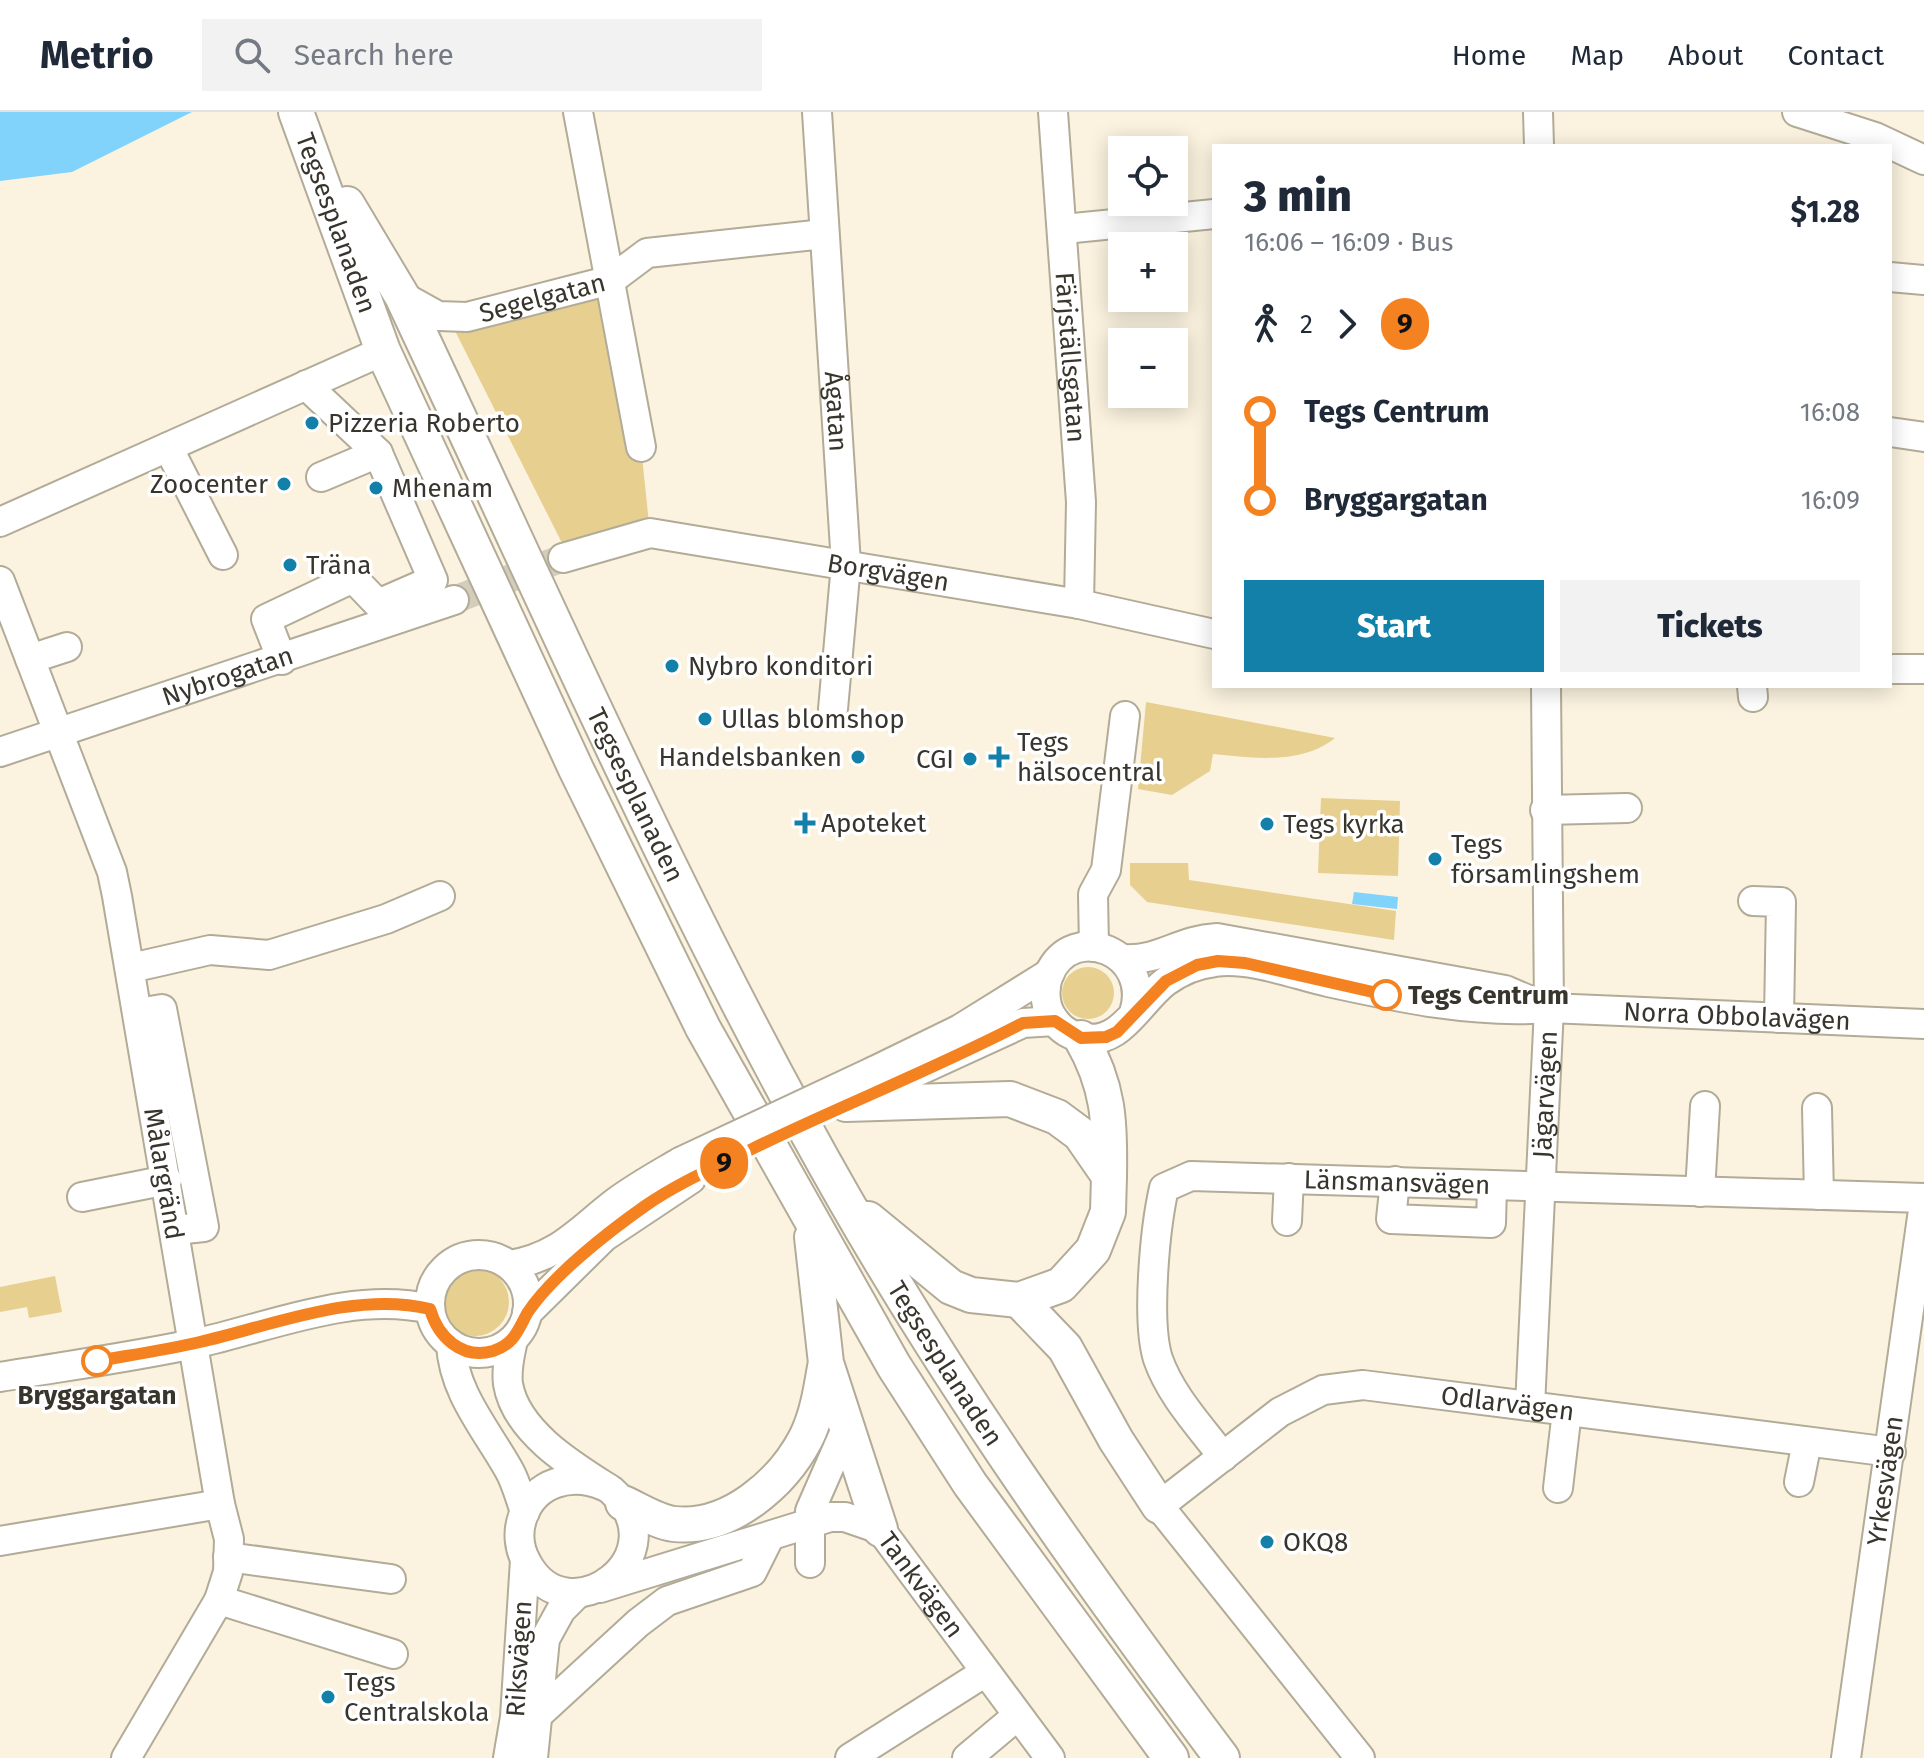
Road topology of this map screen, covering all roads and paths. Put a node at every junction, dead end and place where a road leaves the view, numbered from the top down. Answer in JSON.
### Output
{"nodes":[{"id":1,"x":578,"y":112,"type":"edge"},
{"id":2,"x":817,"y":112,"type":"edge"},
{"id":3,"x":1053,"y":112,"type":"edge"},
{"id":4,"x":1538,"y":112,"type":"edge"},
{"id":5,"x":1797,"y":112,"type":"edge"},
{"id":6,"x":303,"y":127,"type":"edge"},
{"id":7,"x":1876,"y":132,"type":"edge"},
{"id":8,"x":1539,"y":144,"type":"edge"},
{"id":9,"x":1924,"y":160,"type":"edge"},
{"id":10,"x":1212,"y":214,"type":"edge"},
{"id":11,"x":1064,"y":229,"type":"junction"},
{"id":12,"x":824,"y":234,"type":"junction"},
{"id":13,"x":1892,"y":277,"type":"edge"},
{"id":14,"x":611,"y":280,"type":"junction"},
{"id":15,"x":1924,"y":280,"type":"edge"},
{"id":16,"x":402,"y":296,"type":"junction"},
{"id":17,"x":383,"y":351,"type":"junction"},
{"id":18,"x":306,"y":385,"type":"junction"},
{"id":19,"x":1892,"y":432,"type":"edge"},
{"id":20,"x":1924,"y":437,"type":"edge"},
{"id":21,"x":168,"y":447,"type":"junction"},
{"id":22,"x":641,"y":447,"type":"dead end"},
{"id":23,"x":378,"y":453,"type":"junction"},
{"id":24,"x":321,"y":477,"type":"dead end"},
{"id":25,"x":1,"y":520,"type":"edge"},
{"id":26,"x":223,"y":555,"type":"dead end"},
{"id":27,"x":563,"y":558,"type":"tunnel mouth"},
{"id":28,"x":846,"y":564,"type":"junction"},
{"id":29,"x":0,"y":581,"type":"edge"},
{"id":30,"x":454,"y":600,"type":"tunnel mouth"},
{"id":31,"x":1079,"y":604,"type":"junction"},
{"id":32,"x":1212,"y":634,"type":"edge"},
{"id":33,"x":67,"y":647,"type":"dead end"},
{"id":34,"x":30,"y":659,"type":"junction"},
{"id":35,"x":282,"y":660,"type":"junction"},
{"id":36,"x":1892,"y":669,"type":"edge"},
{"id":37,"x":1924,"y":669,"type":"edge"},
{"id":38,"x":1546,"y":688,"type":"edge"},
{"id":39,"x":833,"y":709,"type":"dead end"},
{"id":40,"x":1125,"y":716,"type":"dead end"},
{"id":41,"x":58,"y":731,"type":"junction"},
{"id":42,"x":0,"y":752,"type":"edge"},
{"id":43,"x":1627,"y":808,"type":"dead end"},
{"id":44,"x":1545,"y":810,"type":"junction"},
{"id":45,"x":440,"y":896,"type":"dead end"},
{"id":46,"x":1753,"y":901,"type":"dead end"},
{"id":47,"x":1094,"y":947,"type":"junction"},
{"id":48,"x":1123,"y":959,"type":"junction"},
{"id":49,"x":131,"y":968,"type":"junction"},
{"id":50,"x":1050,"y":973,"type":"junction"},
{"id":51,"x":1549,"y":1008,"type":"junction"},
{"id":52,"x":138,"y":1013,"type":"junction"},
{"id":53,"x":1134,"y":1013,"type":"junction"},
{"id":54,"x":1779,"y":1018,"type":"junction"},
{"id":55,"x":1924,"y":1024,"type":"edge"},
{"id":56,"x":1068,"y":1030,"type":"junction"},
{"id":57,"x":883,"y":1086,"type":"junction"},
{"id":58,"x":846,"y":1104,"type":"joint"},
{"id":59,"x":1705,"y":1106,"type":"dead end"},
{"id":60,"x":1817,"y":1108,"type":"dead end"},
{"id":61,"x":685,"y":1171,"type":"junction"},
{"id":62,"x":1109,"y":1176,"type":"junction"},
{"id":63,"x":1289,"y":1178,"type":"junction"},
{"id":64,"x":167,"y":1180,"type":"junction"},
{"id":65,"x":1395,"y":1181,"type":"junction"},
{"id":66,"x":1492,"y":1186,"type":"junction"},
{"id":67,"x":1543,"y":1188,"type":"junction"},
{"id":68,"x":1700,"y":1192,"type":"junction"},
{"id":69,"x":1819,"y":1195,"type":"junction"},
{"id":70,"x":82,"y":1197,"type":"dead end"},
{"id":71,"x":1924,"y":1200,"type":"edge"},
{"id":72,"x":846,"y":1201,"type":"junction"},
{"id":73,"x":810,"y":1221,"type":"junction"},
{"id":74,"x":1287,"y":1221,"type":"dead end"},
{"id":75,"x":175,"y":1230,"type":"junction"},
{"id":76,"x":510,"y":1265,"type":"junction"},
{"id":77,"x":1918,"y":1294,"type":"edge"},
{"id":78,"x":1019,"y":1300,"type":"junction"},
{"id":79,"x":430,"y":1309,"type":"junction"},
{"id":80,"x":527,"y":1313,"type":"junction"},
{"id":81,"x":513,"y":1340,"type":"junction"},
{"id":82,"x":196,"y":1343,"type":"junction"},
{"id":83,"x":451,"y":1344,"type":"junction"},
{"id":84,"x":826,"y":1363,"type":"junction"},
{"id":85,"x":0,"y":1377,"type":"edge"},
{"id":86,"x":1530,"y":1406,"type":"junction"},
{"id":87,"x":1567,"y":1411,"type":"junction"},
{"id":88,"x":845,"y":1431,"type":"junction"},
{"id":89,"x":1807,"y":1442,"type":"junction"},
{"id":90,"x":1891,"y":1452,"type":"junction"},
{"id":91,"x":1223,"y":1457,"type":"junction"},
{"id":92,"x":1799,"y":1482,"type":"dead end"},
{"id":93,"x":1558,"y":1488,"type":"dead end"},
{"id":94,"x":614,"y":1494,"type":"junction"},
{"id":95,"x":220,"y":1504,"type":"junction"},
{"id":96,"x":1159,"y":1506,"type":"junction"},
{"id":97,"x":525,"y":1512,"type":"junction"},
{"id":98,"x":808,"y":1524,"type":"junction"},
{"id":99,"x":880,"y":1529,"type":"junction"},
{"id":100,"x":769,"y":1538,"type":"junction"},
{"id":101,"x":0,"y":1541,"type":"edge"},
{"id":102,"x":228,"y":1557,"type":"junction"},
{"id":103,"x":525,"y":1560,"type":"junction"},
{"id":104,"x":810,"y":1563,"type":"dead end"},
{"id":105,"x":391,"y":1579,"type":"dead end"},
{"id":106,"x":589,"y":1590,"type":"junction"},
{"id":107,"x":219,"y":1600,"type":"junction"},
{"id":108,"x":393,"y":1654,"type":"dead end"},
{"id":109,"x":984,"y":1673,"type":"junction"},
{"id":110,"x":540,"y":1713,"type":"junction"},
{"id":111,"x":1017,"y":1716,"type":"junction"},
{"id":112,"x":126,"y":1758,"type":"edge"},
{"id":113,"x":508,"y":1758,"type":"edge"},
{"id":114,"x":533,"y":1758,"type":"edge"},
{"id":115,"x":850,"y":1758,"type":"edge"},
{"id":116,"x":967,"y":1758,"type":"edge"},
{"id":117,"x":1050,"y":1758,"type":"edge"},
{"id":118,"x":1171,"y":1758,"type":"edge"},
{"id":119,"x":1222,"y":1758,"type":"edge"},
{"id":120,"x":1360,"y":1758,"type":"edge"},
{"id":121,"x":1846,"y":1758,"type":"edge"}],
"edges":[{"from":1,"to":14,"type":"street"},
{"from":2,"to":12,"type":"street","name":"Ågatan"},
{"from":3,"to":11,"type":"street","name":"Färjställsgatan"},
{"from":4,"to":8,"type":"street"},
{"from":5,"to":7,"type":"street"},
{"from":6,"to":16,"type":"main road","name":"Tegsesplanaden"},
{"from":6,"to":17,"type":"main road","name":"Tegsesplanaden"},
{"from":7,"to":9,"type":"street"},
{"from":10,"to":11,"type":"street"},
{"from":11,"to":31,"type":"street","name":"Färjställsgatan"},
{"from":12,"to":14,"type":"street","name":"Segelgatan"},
{"from":12,"to":28,"type":"street","name":"Ågatan"},
{"from":13,"to":15,"type":"street"},
{"from":14,"to":16,"type":"street","name":"Segelgatan"},
{"from":14,"to":22,"type":"street"},
{"from":16,"to":72,"type":"main road","name":"Tegsesplanaden"},
{"from":17,"to":18,"type":"street"},
{"from":17,"to":73,"type":"main road","name":"Tegsesplanaden"},
{"from":18,"to":21,"type":"street"},
{"from":18,"to":23,"type":"street"},
{"from":19,"to":20,"type":"street"},
{"from":21,"to":25,"type":"street"},
{"from":21,"to":26,"type":"street"},
{"from":23,"to":24,"type":"street"},
{"from":23,"to":35,"type":"street"},
{"from":27,"to":28,"type":"street","name":"Borgvägen"},
{"from":28,"to":31,"type":"street","name":"Borgvägen"},
{"from":28,"to":39,"type":"street","name":"Ågatan"},
{"from":29,"to":34,"type":"street","name":"Målargränd"},
{"from":30,"to":35,"type":"street","name":"Nybrogatan"},
{"from":31,"to":32,"type":"street","name":"Borgvägen"},
{"from":33,"to":34,"type":"street"},
{"from":34,"to":41,"type":"street","name":"Målargränd"},
{"from":35,"to":41,"type":"street","name":"Nybrogatan"},
{"from":36,"to":37,"type":"street"},
{"from":38,"to":44,"type":"street","name":"Jägarvägen"},
{"from":40,"to":47,"type":"street"},
{"from":41,"to":42,"type":"street","name":"Nybrogatan"},
{"from":41,"to":49,"type":"street","name":"Målargränd"},
{"from":43,"to":44,"type":"street"},
{"from":44,"to":51,"type":"street","name":"Jägarvägen"},
{"from":45,"to":49,"type":"street"},
{"from":46,"to":54,"type":"street"},
{"from":47,"to":48,"type":"street","name":"Norra Obbolavägen"},
{"from":47,"to":50,"type":"street","name":"Norra Obbolavägen"},
{"from":48,"to":51,"type":"street","name":"Norra Obbolavägen"},
{"from":48,"to":53,"type":"street"},
{"from":49,"to":52,"type":"street","name":"Målargränd"},
{"from":50,"to":56,"type":"street"},
{"from":50,"to":57,"type":"street","name":"Norra Obbolavägen"},
{"from":51,"to":53,"type":"street","name":"Norra Obbolavägen"},
{"from":51,"to":54,"type":"street","name":"Norra Obbolavägen"},
{"from":51,"to":67,"type":"street","name":"Jägarvägen"},
{"from":52,"to":64,"type":"street","name":"Målargränd"},
{"from":52,"to":75,"type":"street"},
{"from":53,"to":56,"type":"street","name":"Norra Obbolavägen"},
{"from":54,"to":55,"type":"street","name":"Norra Obbolavägen"},
{"from":56,"to":57,"type":"street","name":"Norra Obbolavägen"},
{"from":56,"to":62,"type":"main road"},
{"from":57,"to":58,"type":"main road"},
{"from":57,"to":61,"type":"street","name":"Norra Obbolavägen","bridge":true},
{"from":57,"to":62,"type":"main road"},
{"from":58,"to":61,"type":"street","name":"Norra Obbolavägen"},
{"from":59,"to":68,"type":"street"},
{"from":60,"to":69,"type":"street"},
{"from":61,"to":76,"type":"street","name":"Norra Obbolavägen"},
{"from":61,"to":80,"type":"street","name":"Norra Obbolavägen"},
{"from":62,"to":78,"type":"main road"},
{"from":63,"to":65,"type":"street","name":"Länsmansvägen"},
{"from":63,"to":74,"type":"street"},
{"from":63,"to":91,"type":"street","name":"Länsmansvägen"},
{"from":64,"to":70,"type":"street"},
{"from":64,"to":75,"type":"street","name":"Målargränd"},
{"from":65,"to":66,"type":"street","name":"Länsmansvägen"},
{"from":65,"to":66,"type":"street"},
{"from":66,"to":67,"type":"street","name":"Länsmansvägen"},
{"from":67,"to":68,"type":"street","name":"Länsmansvägen"},
{"from":67,"to":86,"type":"street","name":"Jägarvägen"},
{"from":68,"to":69,"type":"street","name":"Länsmansvägen"},
{"from":69,"to":71,"type":"street","name":"Länsmansvägen"},
{"from":71,"to":77,"type":"street","name":"Yrkesvägen"},
{"from":72,"to":78,"type":"main road"},
{"from":72,"to":119,"type":"main road","name":"Tegsesplanaden"},
{"from":73,"to":84,"type":"main road"},
{"from":73,"to":118,"type":"main road","name":"Tegsesplanaden"},
{"from":75,"to":82,"type":"street","name":"Målargränd"},
{"from":76,"to":79,"type":"street"},
{"from":76,"to":80,"type":"street"},
{"from":77,"to":90,"type":"street","name":"Yrkesvägen"},
{"from":78,"to":96,"type":"main road"},
{"from":79,"to":82,"type":"street"},
{"from":79,"to":83,"type":"street"},
{"from":80,"to":81,"type":"street"},
{"from":81,"to":83,"type":"street"},
{"from":81,"to":94,"type":"street"},
{"from":82,"to":85,"type":"street"},
{"from":82,"to":95,"type":"street","name":"Målargränd"},
{"from":83,"to":97,"type":"street","name":"Riksvägen"},
{"from":84,"to":88,"type":"main road"},
{"from":84,"to":94,"type":"main road"},
{"from":86,"to":87,"type":"street","name":"Odlarvägen"},
{"from":86,"to":91,"type":"street","name":"Odlarvägen"},
{"from":87,"to":89,"type":"street","name":"Odlarvägen"},
{"from":87,"to":93,"type":"street"},
{"from":88,"to":98,"type":"street"},
{"from":88,"to":99,"type":"main road"},
{"from":89,"to":90,"type":"street","name":"Odlarvägen"},
{"from":89,"to":92,"type":"street"},
{"from":90,"to":121,"type":"street","name":"Yrkesvägen"},
{"from":91,"to":96,"type":"street","name":"Odlarvägen"},
{"from":94,"to":97,"type":"street"},
{"from":94,"to":106,"type":"street","name":"Riksvägen"},
{"from":95,"to":101,"type":"street"},
{"from":95,"to":102,"type":"street","name":"Målargränd"},
{"from":96,"to":120,"type":"street"},
{"from":97,"to":103,"type":"street","name":"Riksvägen"},
{"from":98,"to":99,"type":"street","name":"Tankvägen"},
{"from":98,"to":100,"type":"street","name":"Tankvägen"},
{"from":98,"to":104,"type":"street"},
{"from":99,"to":109,"type":"street","name":"Tankvägen"},
{"from":100,"to":106,"type":"street","name":"Tankvägen"},
{"from":100,"to":110,"type":"street"},
{"from":102,"to":105,"type":"street"},
{"from":102,"to":107,"type":"street","name":"Målargränd"},
{"from":103,"to":106,"type":"street","name":"Riksvägen"},
{"from":103,"to":113,"type":"street","name":"Riksvägen"},
{"from":106,"to":110,"type":"street","name":"Riksvägen"},
{"from":107,"to":108,"type":"street"},
{"from":107,"to":112,"type":"street","name":"Målargränd"},
{"from":109,"to":111,"type":"street","name":"Tankvägen"},
{"from":109,"to":115,"type":"street"},
{"from":110,"to":114,"type":"street","name":"Riksvägen"},
{"from":111,"to":116,"type":"street"},
{"from":111,"to":117,"type":"street","name":"Tankvägen"}]}
